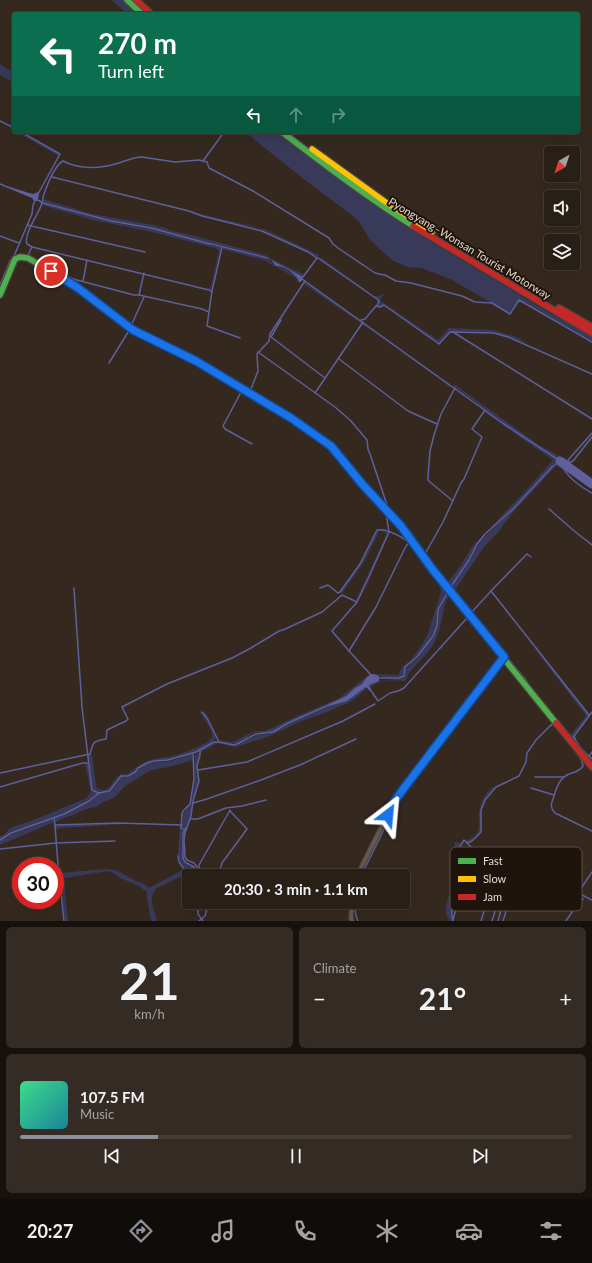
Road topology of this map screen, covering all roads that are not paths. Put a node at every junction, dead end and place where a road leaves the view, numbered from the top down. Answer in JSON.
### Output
{"nodes":[{"id":1,"x":127,"y":0,"type":"edge"},
{"id":2,"x":136,"y":0,"type":"edge"},
{"id":3,"x":140,"y":12,"type":"edge"},
{"id":4,"x":149,"y":12,"type":"edge"},
{"id":5,"x":285,"y":134,"type":"edge"},
{"id":6,"x":293,"y":134,"type":"edge"},
{"id":7,"x":0,"y":295,"type":"edge"},
{"id":8,"x":592,"y":327,"type":"edge"},
{"id":9,"x":592,"y":333,"type":"edge"},
{"id":10,"x":504,"y":657,"type":"junction"},
{"id":11,"x":592,"y":767,"type":"edge"},
{"id":12,"x":360,"y":869,"type":"edge"},
{"id":13,"x":352,"y":909,"type":"edge"},
{"id":14,"x":352,"y":921,"type":"edge"}],
"edges":[{"from":1,"to":3,"type":"main road"},
{"from":2,"to":4,"type":"main road"},
{"from":5,"to":9,"type":"main road","name":"Pyongyang–Wonsan Tourist Motorway"},
{"from":6,"to":8,"type":"main road"},
{"from":7,"to":10,"type":"main road"},
{"from":10,"to":11,"type":"main road"},
{"from":10,"to":12,"type":"street"},
{"from":13,"to":14,"type":"street"}]}
